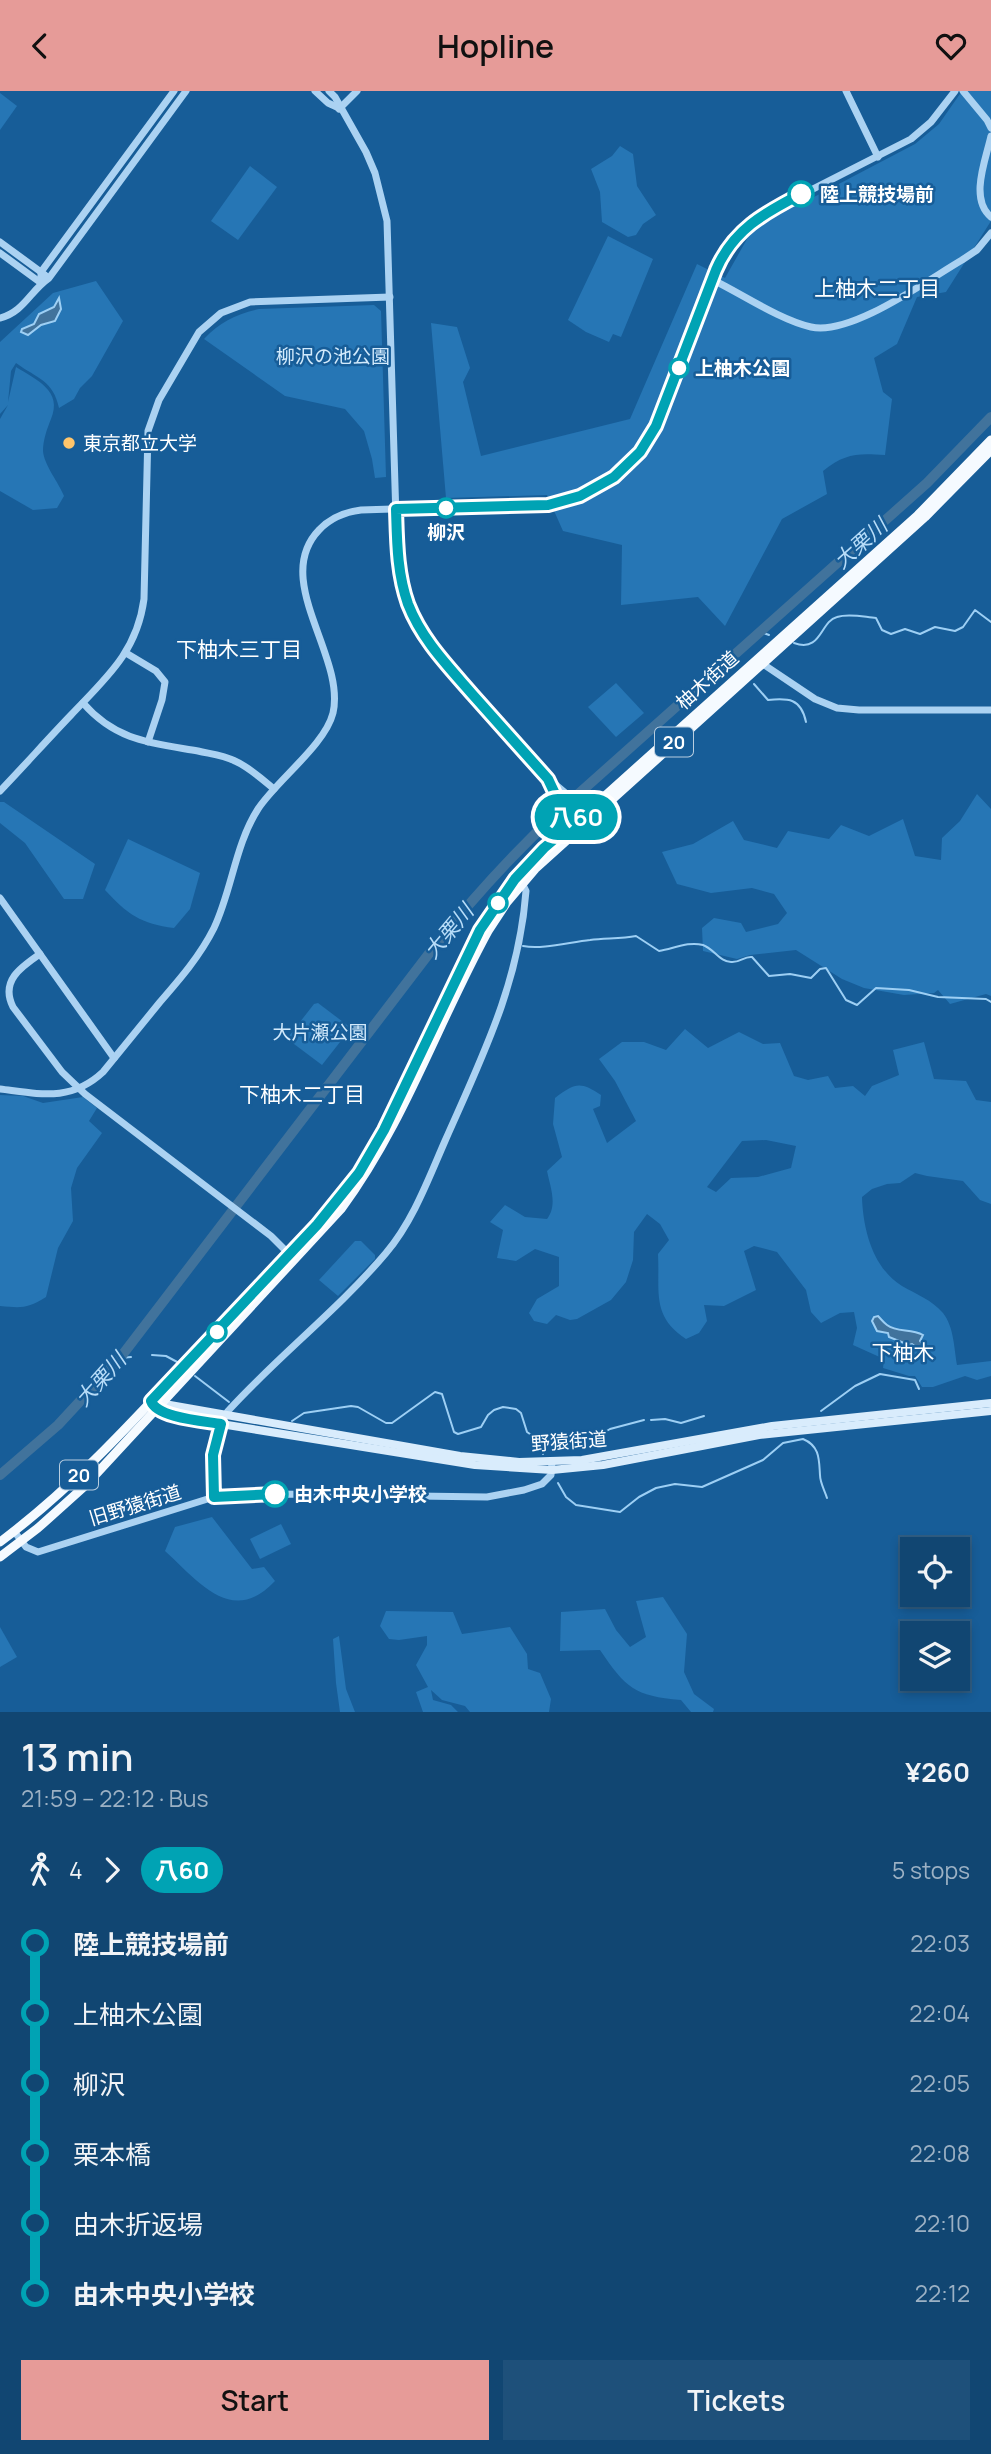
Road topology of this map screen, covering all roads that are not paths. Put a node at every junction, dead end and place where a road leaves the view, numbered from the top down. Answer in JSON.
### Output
{"nodes":[{"id":1,"x":174,"y":91,"type":"edge"},
{"id":2,"x":186,"y":91,"type":"edge"},
{"id":3,"x":315,"y":91,"type":"edge"},
{"id":4,"x":328,"y":91,"type":"edge"},
{"id":5,"x":357,"y":91,"type":"edge"},
{"id":6,"x":846,"y":91,"type":"edge"},
{"id":7,"x":963,"y":91,"type":"edge"},
{"id":8,"x":953,"y":94,"type":"edge"},
{"id":9,"x":339,"y":109,"type":"junction"},
{"id":10,"x":991,"y":128,"type":"edge"},
{"id":11,"x":991,"y":136,"type":"edge"},
{"id":12,"x":877,"y":157,"type":"junction"},
{"id":13,"x":991,"y":217,"type":"edge"},
{"id":14,"x":991,"y":233,"type":"edge"},
{"id":15,"x":0,"y":242,"type":"edge"},
{"id":16,"x":0,"y":253,"type":"edge"},
{"id":17,"x":41,"y":272,"type":"junction"},
{"id":18,"x":48,"y":278,"type":"junction"},
{"id":19,"x":713,"y":280,"type":"junction"},
{"id":20,"x":41,"y":283,"type":"junction"},
{"id":21,"x":390,"y":297,"type":"junction"},
{"id":22,"x":0,"y":318,"type":"edge"},
{"id":23,"x":991,"y":440,"type":"edge"},
{"id":24,"x":991,"y":450,"type":"edge"},
{"id":25,"x":396,"y":509,"type":"junction"},
{"id":26,"x":126,"y":653,"type":"junction"},
{"id":27,"x":759,"y":661,"type":"junction"},
{"id":28,"x":83,"y":703,"type":"junction"},
{"id":29,"x":991,"y":710,"type":"edge"},
{"id":30,"x":148,"y":742,"type":"junction"},
{"id":31,"x":274,"y":789,"type":"junction"},
{"id":32,"x":0,"y":790,"type":"edge"},
{"id":33,"x":582,"y":818,"type":"junction"},
{"id":34,"x":522,"y":883,"type":"junction"},
{"id":35,"x":0,"y":898,"type":"edge"},
{"id":36,"x":40,"y":954,"type":"junction"},
{"id":37,"x":114,"y":1058,"type":"junction"},
{"id":38,"x":0,"y":1089,"type":"edge"},
{"id":39,"x":292,"y":1257,"type":"junction"},
{"id":40,"x":991,"y":1403,"type":"edge"},
{"id":41,"x":157,"y":1404,"type":"junction"},
{"id":42,"x":991,"y":1411,"type":"edge"},
{"id":43,"x":223,"y":1420,"type":"junction"},
{"id":44,"x":552,"y":1466,"type":"junction"},
{"id":45,"x":214,"y":1497,"type":"junction"},
{"id":46,"x":14,"y":1531,"type":"junction"},
{"id":47,"x":21,"y":1541,"type":"junction"},
{"id":48,"x":0,"y":1542,"type":"edge"},
{"id":49,"x":0,"y":1557,"type":"edge"}],
"edges":[{"from":1,"to":17,"type":"street"},
{"from":2,"to":18,"type":"street"},
{"from":3,"to":9,"type":"street"},
{"from":4,"to":9,"type":"street"},
{"from":5,"to":9,"type":"street"},
{"from":6,"to":12,"type":"street"},
{"from":7,"to":10,"type":"street"},
{"from":8,"to":12,"type":"street"},
{"from":9,"to":21,"type":"street"},
{"from":11,"to":13,"type":"street"},
{"from":12,"to":19,"type":"street"},
{"from":14,"to":19,"type":"street"},
{"from":15,"to":17,"type":"street"},
{"from":16,"to":20,"type":"street"},
{"from":17,"to":18,"type":"street"},
{"from":17,"to":20,"type":"street"},
{"from":18,"to":20,"type":"street"},
{"from":19,"to":25,"type":"street"},
{"from":20,"to":22,"type":"street"},
{"from":21,"to":25,"type":"street"},
{"from":21,"to":26,"type":"street"},
{"from":23,"to":27,"type":"main road","name":"柚木街道","number":"20"},
{"from":24,"to":27,"type":"main road","name":"柚木街道","number":"20"},
{"from":25,"to":31,"type":"street"},
{"from":25,"to":33,"type":"street"},
{"from":26,"to":28,"type":"street"},
{"from":26,"to":30,"type":"street"},
{"from":27,"to":29,"type":"street"},
{"from":27,"to":33,"type":"main road","name":"柚木街道","number":"20"},
{"from":28,"to":30,"type":"street"},
{"from":28,"to":32,"type":"street"},
{"from":30,"to":31,"type":"street"},
{"from":31,"to":37,"type":"street"},
{"from":33,"to":34,"type":"main road","name":"柚木街道","number":"20"},
{"from":33,"to":39,"type":"main road","name":"柚木街道","number":"20"},
{"from":34,"to":39,"type":"main road","name":"柚木街道","number":"20"},
{"from":34,"to":43,"type":"street"},
{"from":35,"to":36,"type":"street"},
{"from":36,"to":37,"type":"street"},
{"from":36,"to":39,"type":"street"},
{"from":37,"to":38,"type":"street"},
{"from":39,"to":41,"type":"main road","name":"柚木街道","number":"20"},
{"from":40,"to":44,"type":"main road","name":"野猿街道"},
{"from":41,"to":43,"type":"main road","name":"野猿街道"},
{"from":41,"to":46,"type":"main road","number":"20"},
{"from":41,"to":47,"type":"main road","number":"20"},
{"from":42,"to":44,"type":"main road","name":"野猿街道"},
{"from":43,"to":44,"type":"main road","name":"野猿街道"},
{"from":43,"to":45,"type":"street"},
{"from":44,"to":45,"type":"street","name":"旧野猿街道"},
{"from":45,"to":47,"type":"street","name":"旧野猿街道"},
{"from":46,"to":47,"type":"street"},
{"from":46,"to":48,"type":"main road","number":"20"},
{"from":47,"to":49,"type":"main road","number":"20"}]}
